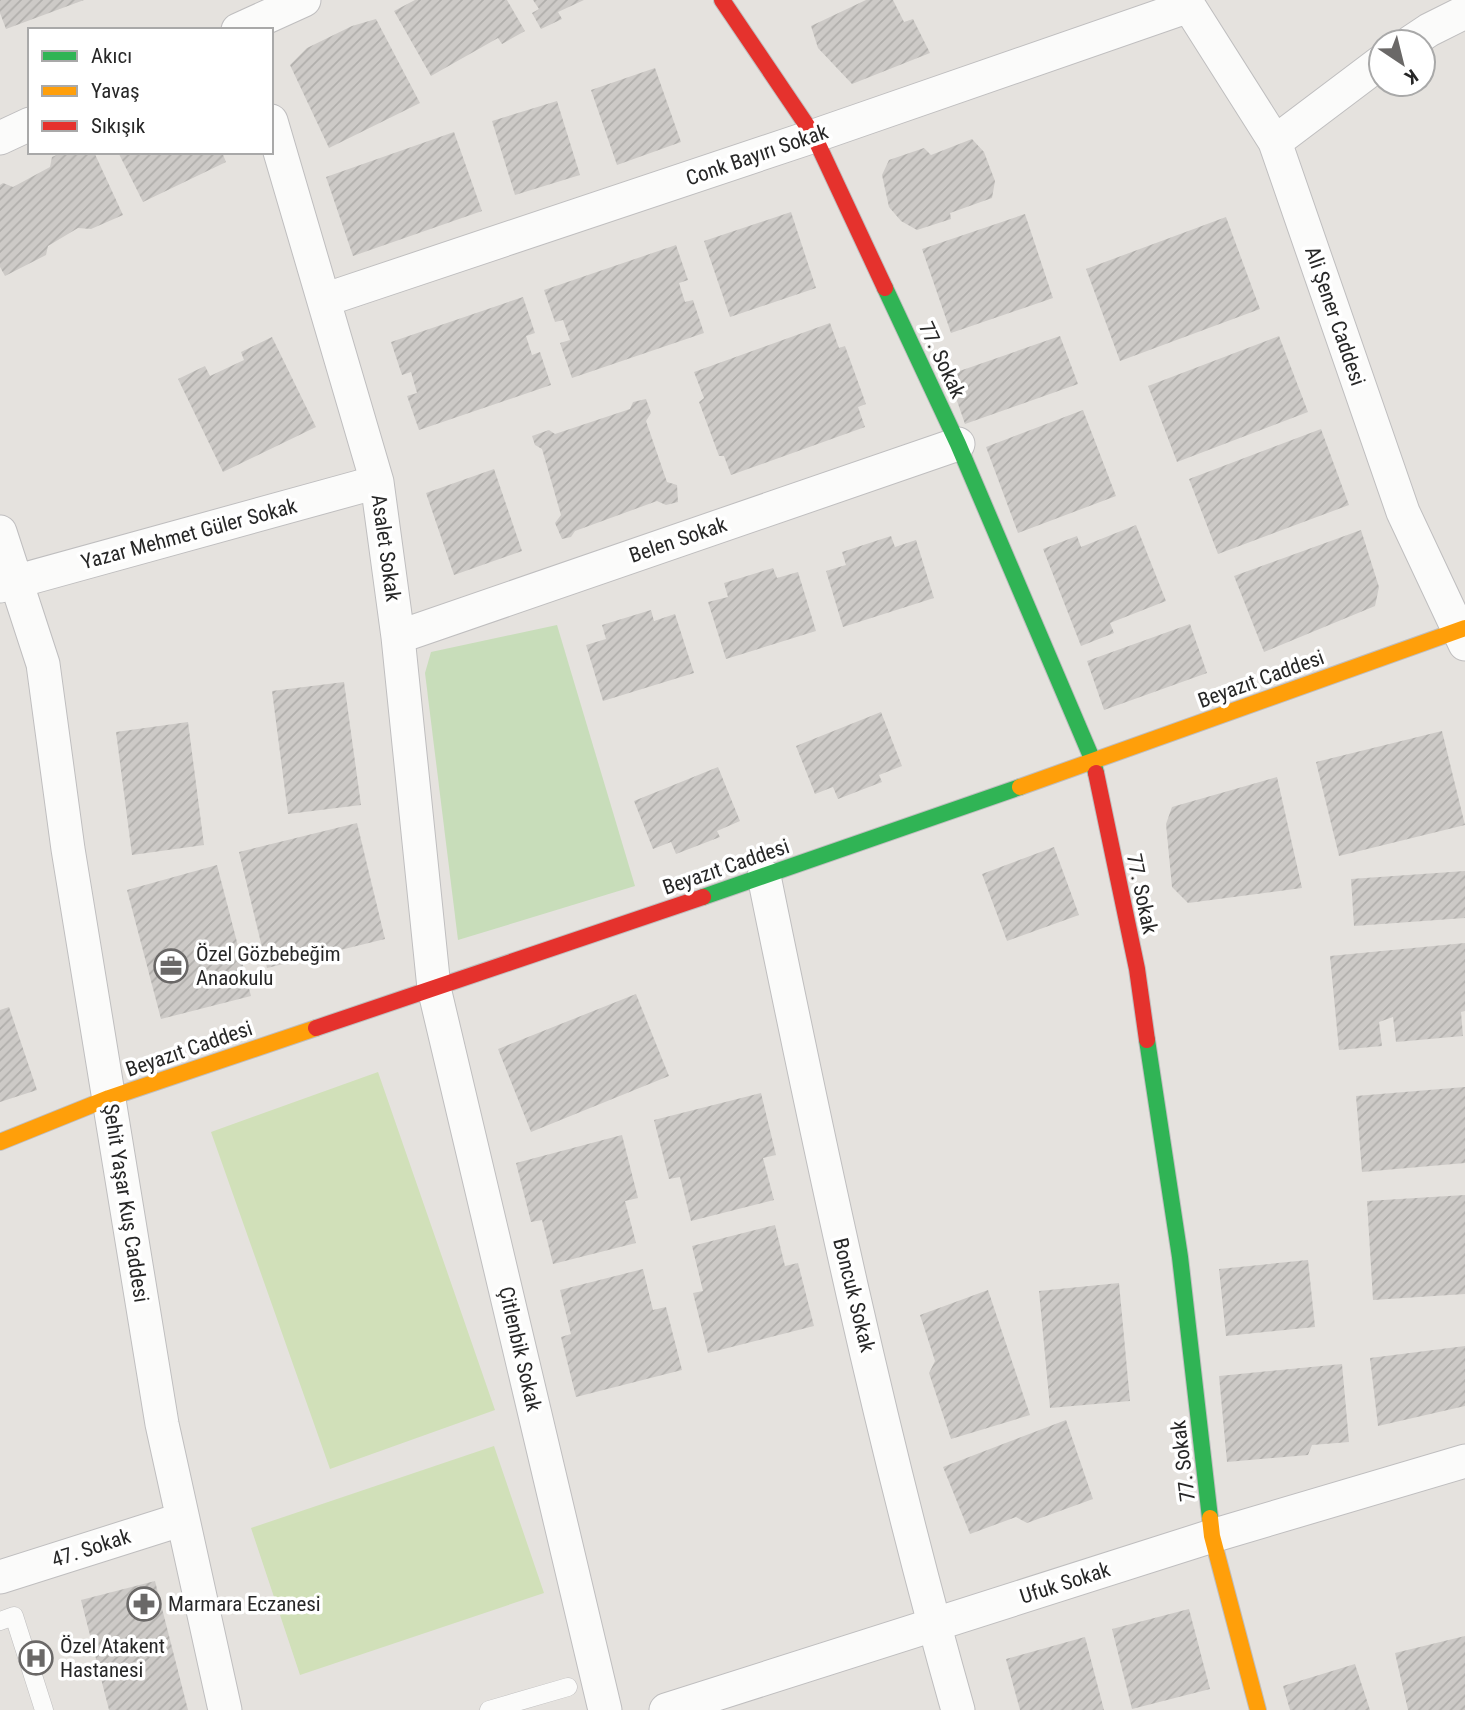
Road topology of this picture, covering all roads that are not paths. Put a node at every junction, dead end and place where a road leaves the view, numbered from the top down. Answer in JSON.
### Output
{"nodes":[{"id":1,"x":304,"y":0,"type":"edge"},
{"id":2,"x":722,"y":0,"type":"edge"},
{"id":3,"x":1187,"y":3,"type":"edge"},
{"id":4,"x":1465,"y":12,"type":"edge"},
{"id":5,"x":244,"y":28,"type":"edge"},
{"id":6,"x":1433,"y":28,"type":"edge"},
{"id":7,"x":1367,"y":73,"type":"edge"},
{"id":8,"x":28,"y":125,"type":"edge"},
{"id":9,"x":273,"y":128,"type":"edge"},
{"id":10,"x":814,"y":136,"type":"junction"},
{"id":11,"x":0,"y":138,"type":"edge"},
{"id":12,"x":1275,"y":142,"type":"junction"},
{"id":13,"x":324,"y":300,"type":"junction"},
{"id":14,"x":958,"y":443,"type":"junction"},
{"id":15,"x":377,"y":482,"type":"junction"},
{"id":16,"x":0,"y":532,"type":"edge"},
{"id":17,"x":8,"y":583,"type":"edge"},
{"id":18,"x":1463,"y":634,"type":"edge"},
{"id":19,"x":398,"y":637,"type":"junction"},
{"id":20,"x":1093,"y":761,"type":"junction"},
{"id":21,"x":764,"y":876,"type":"junction"},
{"id":22,"x":434,"y":988,"type":"junction"},
{"id":23,"x":108,"y":1098,"type":"junction"},
{"id":24,"x":0,"y":1142,"type":"edge"},
{"id":25,"x":1465,"y":1461,"type":"edge"},
{"id":26,"x":183,"y":1519,"type":"junction"},
{"id":27,"x":1213,"y":1536,"type":"junction"},
{"id":28,"x":0,"y":1577,"type":"edge"},
{"id":29,"x":0,"y":1621,"type":"edge"},
{"id":30,"x":934,"y":1625,"type":"junction"},
{"id":31,"x":568,"y":1687,"type":"dead end"},
{"id":32,"x":44,"y":1710,"type":"edge"},
{"id":33,"x":225,"y":1710,"type":"edge"},
{"id":34,"x":489,"y":1710,"type":"edge"},
{"id":35,"x":605,"y":1710,"type":"edge"},
{"id":36,"x":666,"y":1710,"type":"edge"},
{"id":37,"x":958,"y":1710,"type":"edge"},
{"id":38,"x":1258,"y":1710,"type":"edge"}],
"edges":[{"from":1,"to":5,"type":"street"},
{"from":2,"to":10,"type":"street","name":"77. Sokak"},
{"from":3,"to":10,"type":"street","name":"Conk Bayırı Sokak"},
{"from":3,"to":12,"type":"street","name":"Ali Şener Caddesi"},
{"from":4,"to":6,"type":"street"},
{"from":7,"to":12,"type":"street"},
{"from":8,"to":11,"type":"street"},
{"from":9,"to":13,"type":"street","name":"Asalet Sokak"},
{"from":10,"to":13,"type":"street","name":"Conk Bayırı Sokak"},
{"from":10,"to":14,"type":"street","name":"77. Sokak"},
{"from":12,"to":18,"type":"street","name":"Ali Şener Caddesi"},
{"from":13,"to":15,"type":"street","name":"Asalet Sokak"},
{"from":14,"to":19,"type":"street","name":"Belen Sokak"},
{"from":14,"to":20,"type":"street","name":"77. Sokak"},
{"from":15,"to":17,"type":"street","name":"Yazar Mehmet Güler Sokak"},
{"from":15,"to":19,"type":"street","name":"Asalet Sokak"},
{"from":16,"to":17,"type":"street","name":"Şehit Yaşar Kuş Caddesi"},
{"from":17,"to":23,"type":"street","name":"Şehit Yaşar Kuş Caddesi"},
{"from":18,"to":20,"type":"street","name":"Beyazıt Caddesi"},
{"from":19,"to":22,"type":"street","name":"Asalet Sokak"},
{"from":20,"to":21,"type":"street","name":"Beyazıt Caddesi"},
{"from":20,"to":27,"type":"street","name":"77. Sokak"},
{"from":21,"to":22,"type":"street","name":"Beyazıt Caddesi"},
{"from":21,"to":30,"type":"street","name":"Boncuk Sokak"},
{"from":22,"to":23,"type":"street","name":"Beyazıt Caddesi"},
{"from":22,"to":35,"type":"street","name":"Çitlenbik Sokak"},
{"from":23,"to":24,"type":"street","name":"Beyazıt Caddesi"},
{"from":23,"to":26,"type":"street","name":"Şehit Yaşar Kuş Caddesi"},
{"from":25,"to":27,"type":"street","name":"Ufuk Sokak"},
{"from":26,"to":28,"type":"street","name":"47. Sokak"},
{"from":26,"to":33,"type":"street","name":"Şehit Yaşar Kuş Caddesi"},
{"from":27,"to":30,"type":"street","name":"Ufuk Sokak"},
{"from":27,"to":38,"type":"street","name":"77. Sokak"},
{"from":29,"to":32,"type":"lane"},
{"from":30,"to":36,"type":"street","name":"Ufuk Sokak"},
{"from":30,"to":37,"type":"street","name":"Boncuk Sokak"},
{"from":31,"to":34,"type":"lane"}]}
